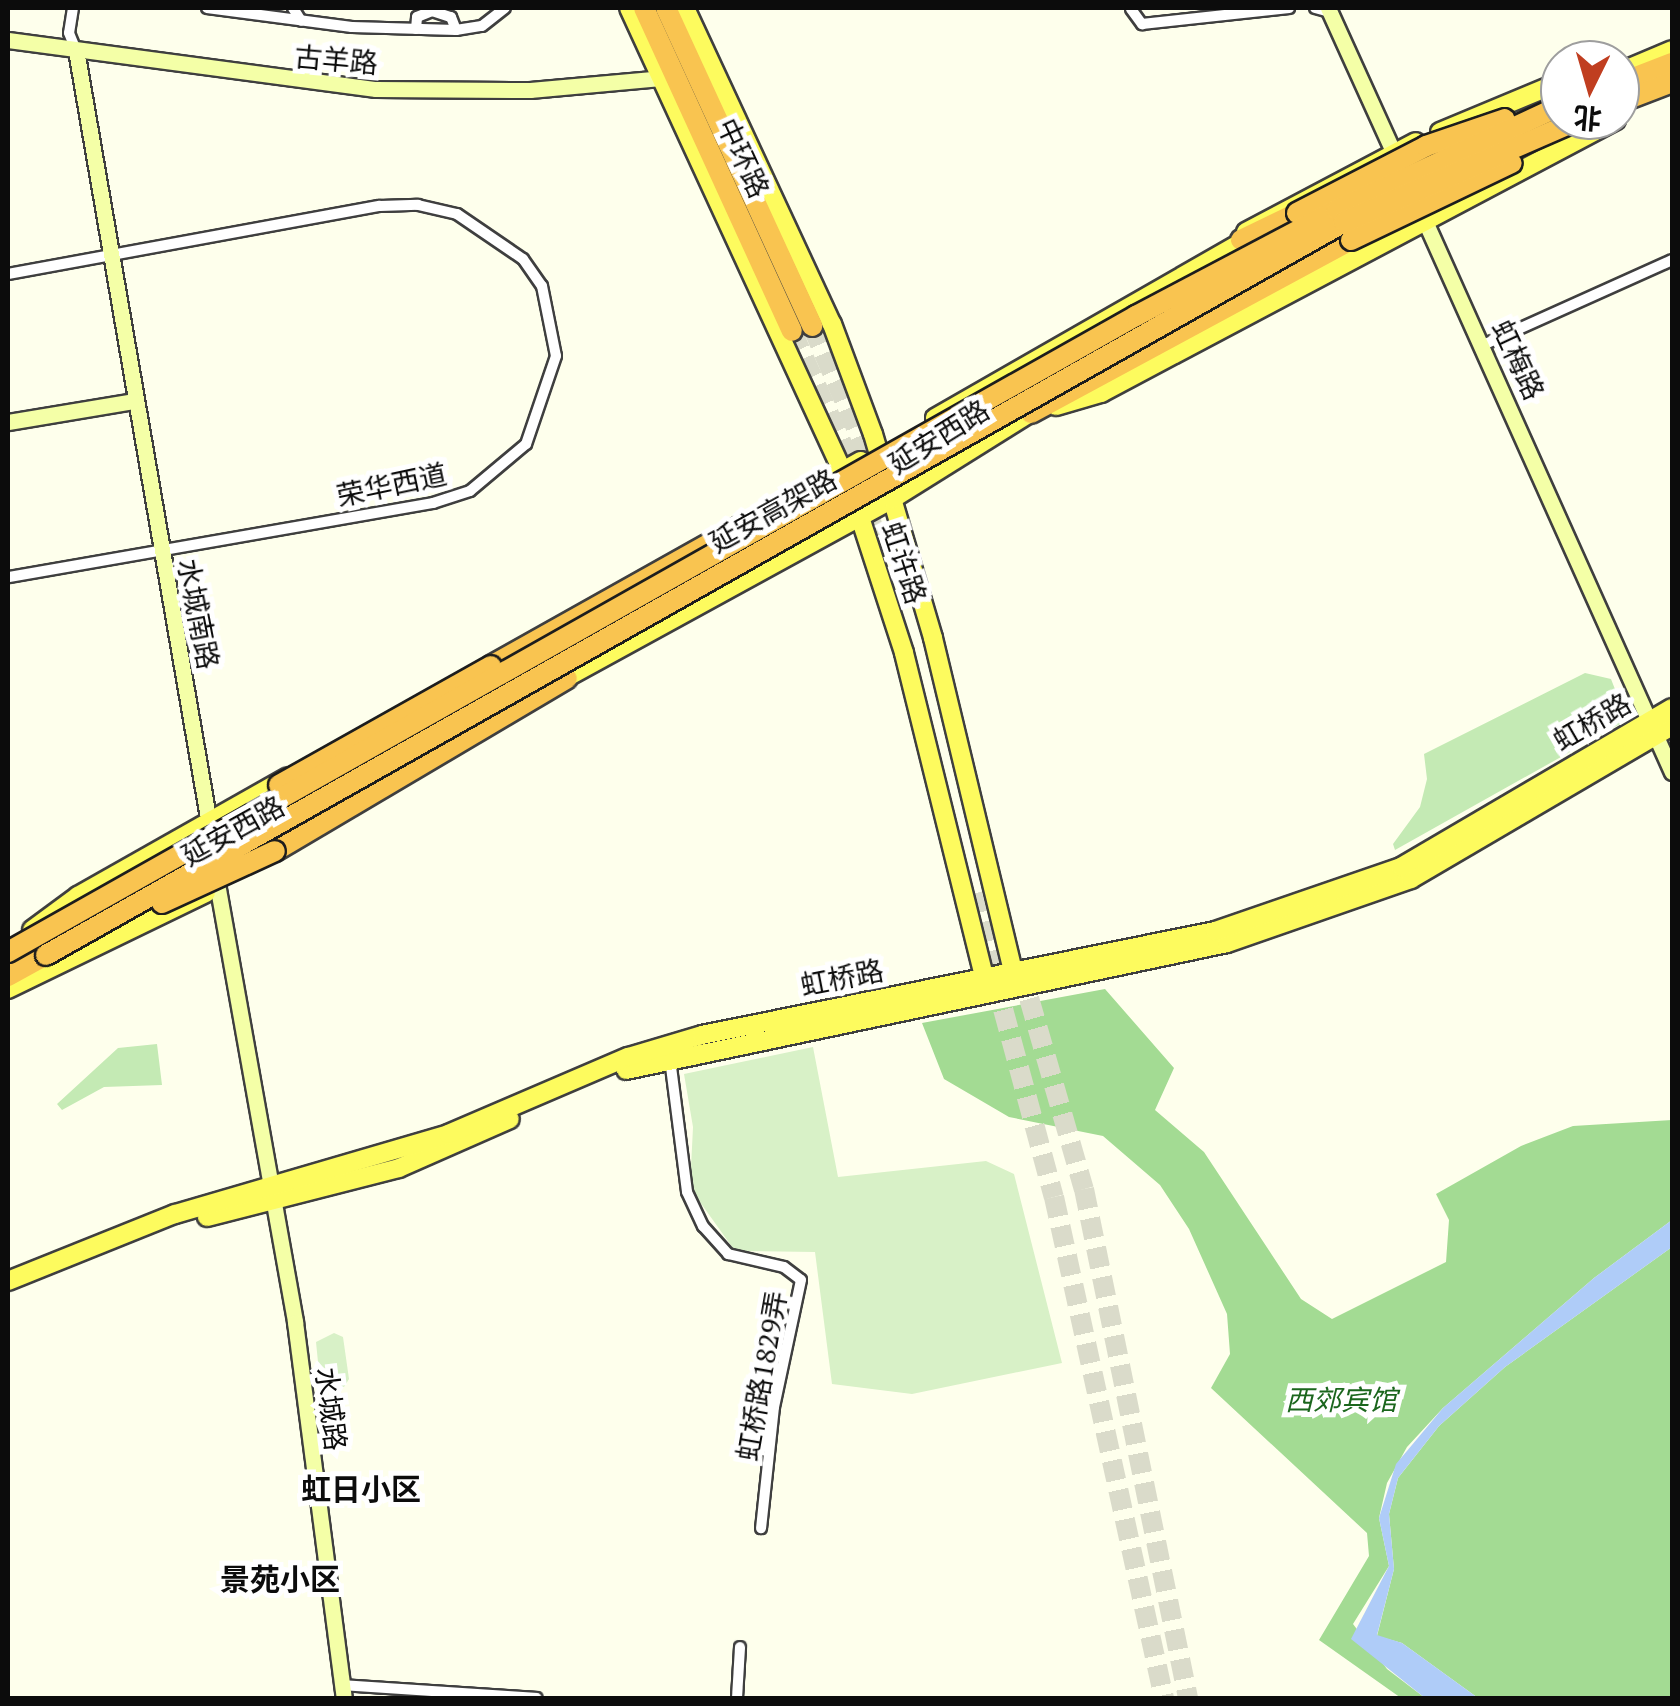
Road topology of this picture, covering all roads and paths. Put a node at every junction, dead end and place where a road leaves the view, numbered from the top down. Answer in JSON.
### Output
{"nodes":[{"id":1,"x":72,"y":8,"type":"edge"},
{"id":2,"x":206,"y":8,"type":"edge"},
{"id":3,"x":218,"y":8,"type":"edge"},
{"id":4,"x":294,"y":8,"type":"edge"},
{"id":5,"x":504,"y":8,"type":"edge"},
{"id":6,"x":629,"y":8,"type":"edge"},
{"id":7,"x":644,"y":8,"type":"edge"},
{"id":8,"x":666,"y":8,"type":"edge"},
{"id":9,"x":685,"y":8,"type":"edge"},
{"id":10,"x":1288,"y":8,"type":"edge"},
{"id":11,"x":1130,"y":9,"type":"edge"},
{"id":12,"x":1324,"y":9,"type":"edge"},
{"id":13,"x":262,"y":12,"type":"edge"},
{"id":14,"x":432,"y":12,"type":"junction"},
{"id":15,"x":301,"y":22,"type":"junction"},
{"id":16,"x":416,"y":29,"type":"junction"},
{"id":17,"x":433,"y":30,"type":"junction"},
{"id":18,"x":456,"y":30,"type":"junction"},
{"id":19,"x":8,"y":40,"type":"edge"},
{"id":20,"x":76,"y":50,"type":"junction"},
{"id":21,"x":1668,"y":56,"type":"edge"},
{"id":22,"x":1640,"y":61,"type":"edge"},
{"id":23,"x":1640,"y":65,"type":"edge"},
{"id":24,"x":663,"y":78,"type":"junction"},
{"id":25,"x":1640,"y":85,"type":"edge"},
{"id":26,"x":1672,"y":85,"type":"edge"},
{"id":27,"x":1540,"y":92,"type":"edge"},
{"id":28,"x":1640,"y":97,"type":"edge"},
{"id":29,"x":1540,"y":106,"type":"edge"},
{"id":30,"x":1540,"y":112,"type":"edge"},
{"id":31,"x":1540,"y":115,"type":"edge"},
{"id":32,"x":1540,"y":137,"type":"edge"},
{"id":33,"x":1541,"y":140,"type":"edge"},
{"id":34,"x":1556,"y":140,"type":"edge"},
{"id":35,"x":1561,"y":140,"type":"edge"},
{"id":36,"x":1397,"y":160,"type":"junction"},
{"id":37,"x":1413,"y":194,"type":"junction"},
{"id":38,"x":1425,"y":220,"type":"junction"},
{"id":39,"x":1241,"y":240,"type":"junction"},
{"id":40,"x":111,"y":257,"type":"junction"},
{"id":41,"x":1672,"y":260,"type":"edge"},
{"id":42,"x":8,"y":274,"type":"edge"},
{"id":43,"x":1483,"y":345,"type":"junction"},
{"id":44,"x":133,"y":401,"type":"junction"},
{"id":45,"x":1031,"y":413,"type":"junction"},
{"id":46,"x":8,"y":422,"type":"edge"},
{"id":47,"x":878,"y":452,"type":"junction"},
{"id":48,"x":842,"y":470,"type":"junction"},
{"id":49,"x":892,"y":499,"type":"junction"},
{"id":50,"x":860,"y":516,"type":"junction"},
{"id":51,"x":746,"y":523,"type":"junction"},
{"id":52,"x":160,"y":552,"type":"junction"},
{"id":53,"x":8,"y":578,"type":"edge"},
{"id":54,"x":566,"y":678,"type":"junction"},
{"id":55,"x":1672,"y":708,"type":"edge"},
{"id":56,"x":1672,"y":726,"type":"edge"},
{"id":57,"x":1651,"y":729,"type":"junction"},
{"id":58,"x":1672,"y":772,"type":"edge"},
{"id":59,"x":210,"y":829,"type":"junction"},
{"id":60,"x":156,"y":864,"type":"junction"},
{"id":61,"x":217,"y":879,"type":"junction"},
{"id":62,"x":8,"y":951,"type":"edge"},
{"id":63,"x":46,"y":955,"type":"junction"},
{"id":64,"x":8,"y":976,"type":"edge"},
{"id":65,"x":1015,"y":981,"type":"junction"},
{"id":66,"x":8,"y":987,"type":"edge"},
{"id":67,"x":986,"y":987,"type":"junction"},
{"id":68,"x":670,"y":1059,"type":"junction"},
{"id":69,"x":272,"y":1193,"type":"junction"},
{"id":70,"x":8,"y":1282,"type":"edge"},
{"id":71,"x":8,"y":1295,"type":"edge"},
{"id":72,"x":761,"y":1528,"type":"dead end"},
{"id":73,"x":740,"y":1647,"type":"dead end"},
{"id":74,"x":342,"y":1692,"type":"edge"},
{"id":75,"x":537,"y":1698,"type":"edge"},
{"id":76,"x":737,"y":1698,"type":"edge"}],
"edges":[{"from":1,"to":20,"type":"street"},
{"from":2,"to":3,"type":"street"},
{"from":3,"to":13,"type":"street"},
{"from":4,"to":15,"type":"street"},
{"from":5,"to":18,"type":"street"},
{"from":6,"to":24,"type":"main road","name":"虹许路"},
{"from":7,"to":8,"type":"highway","name":"中环路"},
{"from":9,"to":47,"type":"main road","name":"虹许路"},
{"from":10,"to":11,"type":"street"},
{"from":12,"to":36,"type":"street","name":"虹梅路"},
{"from":13,"to":15,"type":"street"},
{"from":14,"to":16,"type":"street"},
{"from":14,"to":17,"type":"street"},
{"from":14,"to":18,"type":"street"},
{"from":15,"to":16,"type":"street"},
{"from":16,"to":17,"type":"street"},
{"from":17,"to":18,"type":"street"},
{"from":19,"to":20,"type":"street","name":"古羊路"},
{"from":20,"to":24,"type":"street","name":"古羊路"},
{"from":20,"to":40,"type":"street","name":"水城南路"},
{"from":21,"to":22,"type":"main road"},
{"from":21,"to":23,"type":"main road"},
{"from":21,"to":25,"type":"highway"},
{"from":24,"to":48,"type":"main road","name":"虹许路"},
{"from":26,"to":28,"type":"highway"},
{"from":27,"to":36,"type":"main road"},
{"from":29,"to":36,"type":"main road","name":"延安西路"},
{"from":30,"to":39,"type":"highway","bridge":true},
{"from":31,"to":60,"type":"highway","name":"延安高架路","bridge":true},
{"from":32,"to":63,"type":"highway","name":"延安高架路","bridge":true},
{"from":33,"to":37,"type":"main road","name":"延安西路"},
{"from":34,"to":45,"type":"highway","bridge":true},
{"from":35,"to":38,"type":"main road"},
{"from":36,"to":37,"type":"street","name":"虹梅路"},
{"from":36,"to":39,"type":"main road","name":"延安西路"},
{"from":36,"to":39,"type":"main road"},
{"from":37,"to":38,"type":"street","name":"虹梅路"},
{"from":37,"to":45,"type":"main road","name":"延安西路"},
{"from":38,"to":43,"type":"street","name":"虹梅路"},
{"from":38,"to":45,"type":"main road"},
{"from":39,"to":47,"type":"main road","name":"延安西路"},
{"from":40,"to":42,"type":"street","name":"荣华西道"},
{"from":40,"to":44,"type":"street","name":"水城南路"},
{"from":40,"to":52,"type":"street","name":"荣华西道"},
{"from":41,"to":43,"type":"street"},
{"from":43,"to":57,"type":"street","name":"虹梅路"},
{"from":44,"to":46,"type":"street"},
{"from":44,"to":52,"type":"street","name":"水城南路"},
{"from":45,"to":49,"type":"main road","name":"延安西路"},
{"from":47,"to":48,"type":"main road","name":"延安西路"},
{"from":47,"to":49,"type":"main road","name":"虹许路"},
{"from":48,"to":50,"type":"main road","name":"虹许路"},
{"from":48,"to":51,"type":"main road","name":"延安西路"},
{"from":49,"to":50,"type":"main road","name":"延安西路"},
{"from":49,"to":65,"type":"main road","name":"虹许路"},
{"from":50,"to":54,"type":"main road","name":"延安西路"},
{"from":50,"to":67,"type":"main road","name":"虹许路"},
{"from":51,"to":59,"type":"main road","name":"延安西路"},
{"from":51,"to":59,"type":"main road","name":"延安西路"},
{"from":51,"to":60,"type":"highway","bridge":true},
{"from":52,"to":53,"type":"street","name":"荣华西道"},
{"from":52,"to":59,"type":"street","name":"水城南路"},
{"from":54,"to":61,"type":"main road","name":"延安西路"},
{"from":54,"to":63,"type":"highway","bridge":true},
{"from":55,"to":57,"type":"main road","name":"虹桥路"},
{"from":56,"to":57,"type":"main road","name":"虹桥路"},
{"from":57,"to":58,"type":"street","name":"虹梅路"},
{"from":57,"to":65,"type":"main road","name":"虹桥路"},
{"from":59,"to":61,"type":"street","name":"水城南路"},
{"from":59,"to":62,"type":"main road"},
{"from":60,"to":62,"type":"highway","name":"延安高架路","bridge":true},
{"from":61,"to":66,"type":"main road","name":"延安西路"},
{"from":61,"to":69,"type":"street","name":"水城南路"},
{"from":63,"to":64,"type":"highway","name":"延安高架路"},
{"from":65,"to":67,"type":"main road","name":"虹桥路"},
{"from":67,"to":68,"type":"main road","name":"虹桥路"},
{"from":67,"to":69,"type":"main road","name":"虹桥路"},
{"from":68,"to":69,"type":"main road","name":"虹桥路"},
{"from":68,"to":72,"type":"street","name":"虹桥路1829弄"},
{"from":69,"to":70,"type":"main road","name":"虹桥路"},
{"from":69,"to":71,"type":"main road","name":"虹桥路"},
{"from":69,"to":74,"type":"street","name":"水城路"},
{"from":73,"to":76,"type":"street"},
{"from":74,"to":75,"type":"street"}]}
